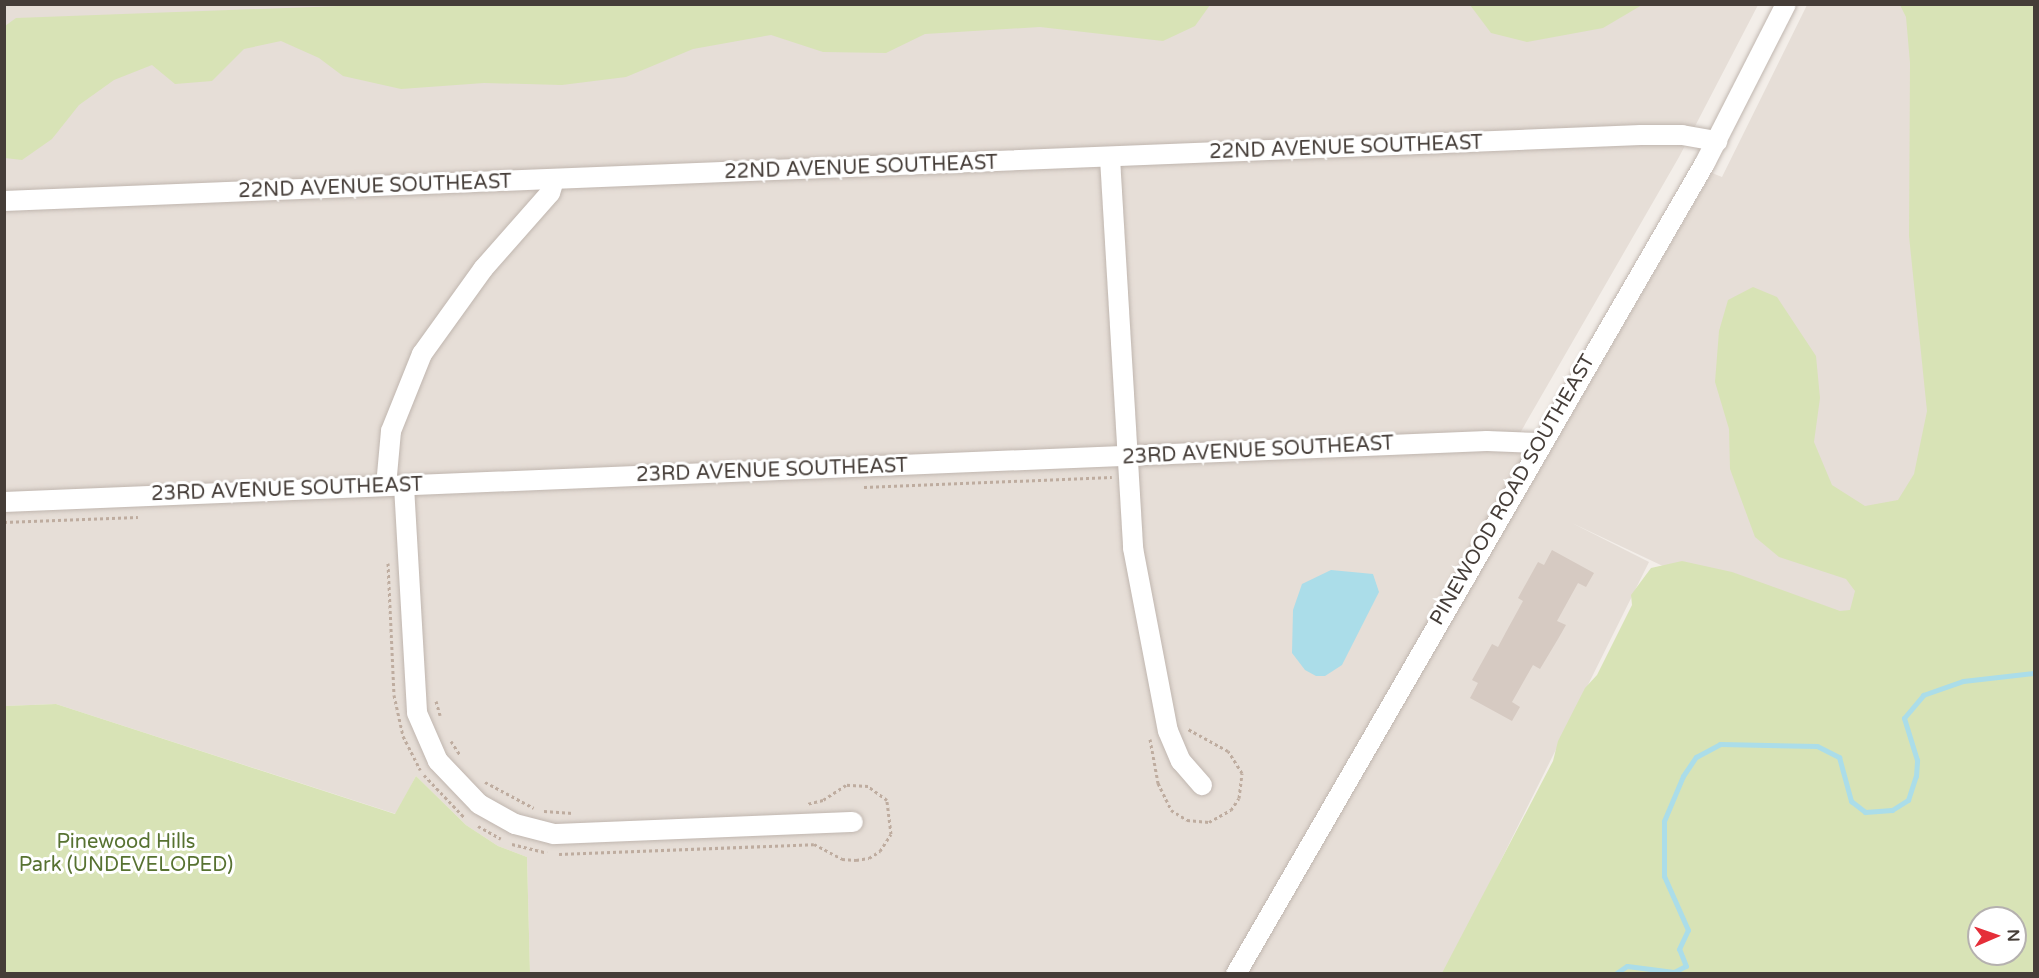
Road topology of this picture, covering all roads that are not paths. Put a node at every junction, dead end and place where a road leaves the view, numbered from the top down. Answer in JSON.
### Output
{"nodes":[{"id":1,"x":1786,"y":4,"type":"edge"},
{"id":2,"x":1717,"y":141,"type":"junction"},
{"id":3,"x":1110,"y":158,"type":"junction"},
{"id":4,"x":554,"y":180,"type":"junction"},
{"id":5,"x":4,"y":201,"type":"edge"},
{"id":6,"x":1540,"y":443,"type":"junction"},
{"id":7,"x":1128,"y":457,"type":"junction"},
{"id":8,"x":395,"y":486,"type":"junction"},
{"id":9,"x":4,"y":502,"type":"edge"},
{"id":10,"x":1202,"y":785,"type":"dead end"},
{"id":11,"x":853,"y":822,"type":"dead end"},
{"id":12,"x":1236,"y":974,"type":"edge"}],
"edges":[{"from":1,"to":2,"type":"street","name":"PINEWOOD ROAD SOUTHEAST"},
{"from":2,"to":3,"type":"street","name":"22ND AVENUE SOUTHEAST"},
{"from":2,"to":6,"type":"street","name":"PINEWOOD ROAD SOUTHEAST"},
{"from":3,"to":4,"type":"street","name":"22ND AVENUE SOUTHEAST"},
{"from":3,"to":7,"type":"street"},
{"from":4,"to":5,"type":"street","name":"22ND AVENUE SOUTHEAST"},
{"from":4,"to":8,"type":"street"},
{"from":6,"to":7,"type":"street","name":"23RD AVENUE SOUTHEAST"},
{"from":6,"to":12,"type":"street","name":"PINEWOOD ROAD SOUTHEAST"},
{"from":7,"to":8,"type":"street","name":"23RD AVENUE SOUTHEAST"},
{"from":7,"to":10,"type":"street"},
{"from":8,"to":9,"type":"street","name":"23RD AVENUE SOUTHEAST"},
{"from":8,"to":11,"type":"street"}]}
